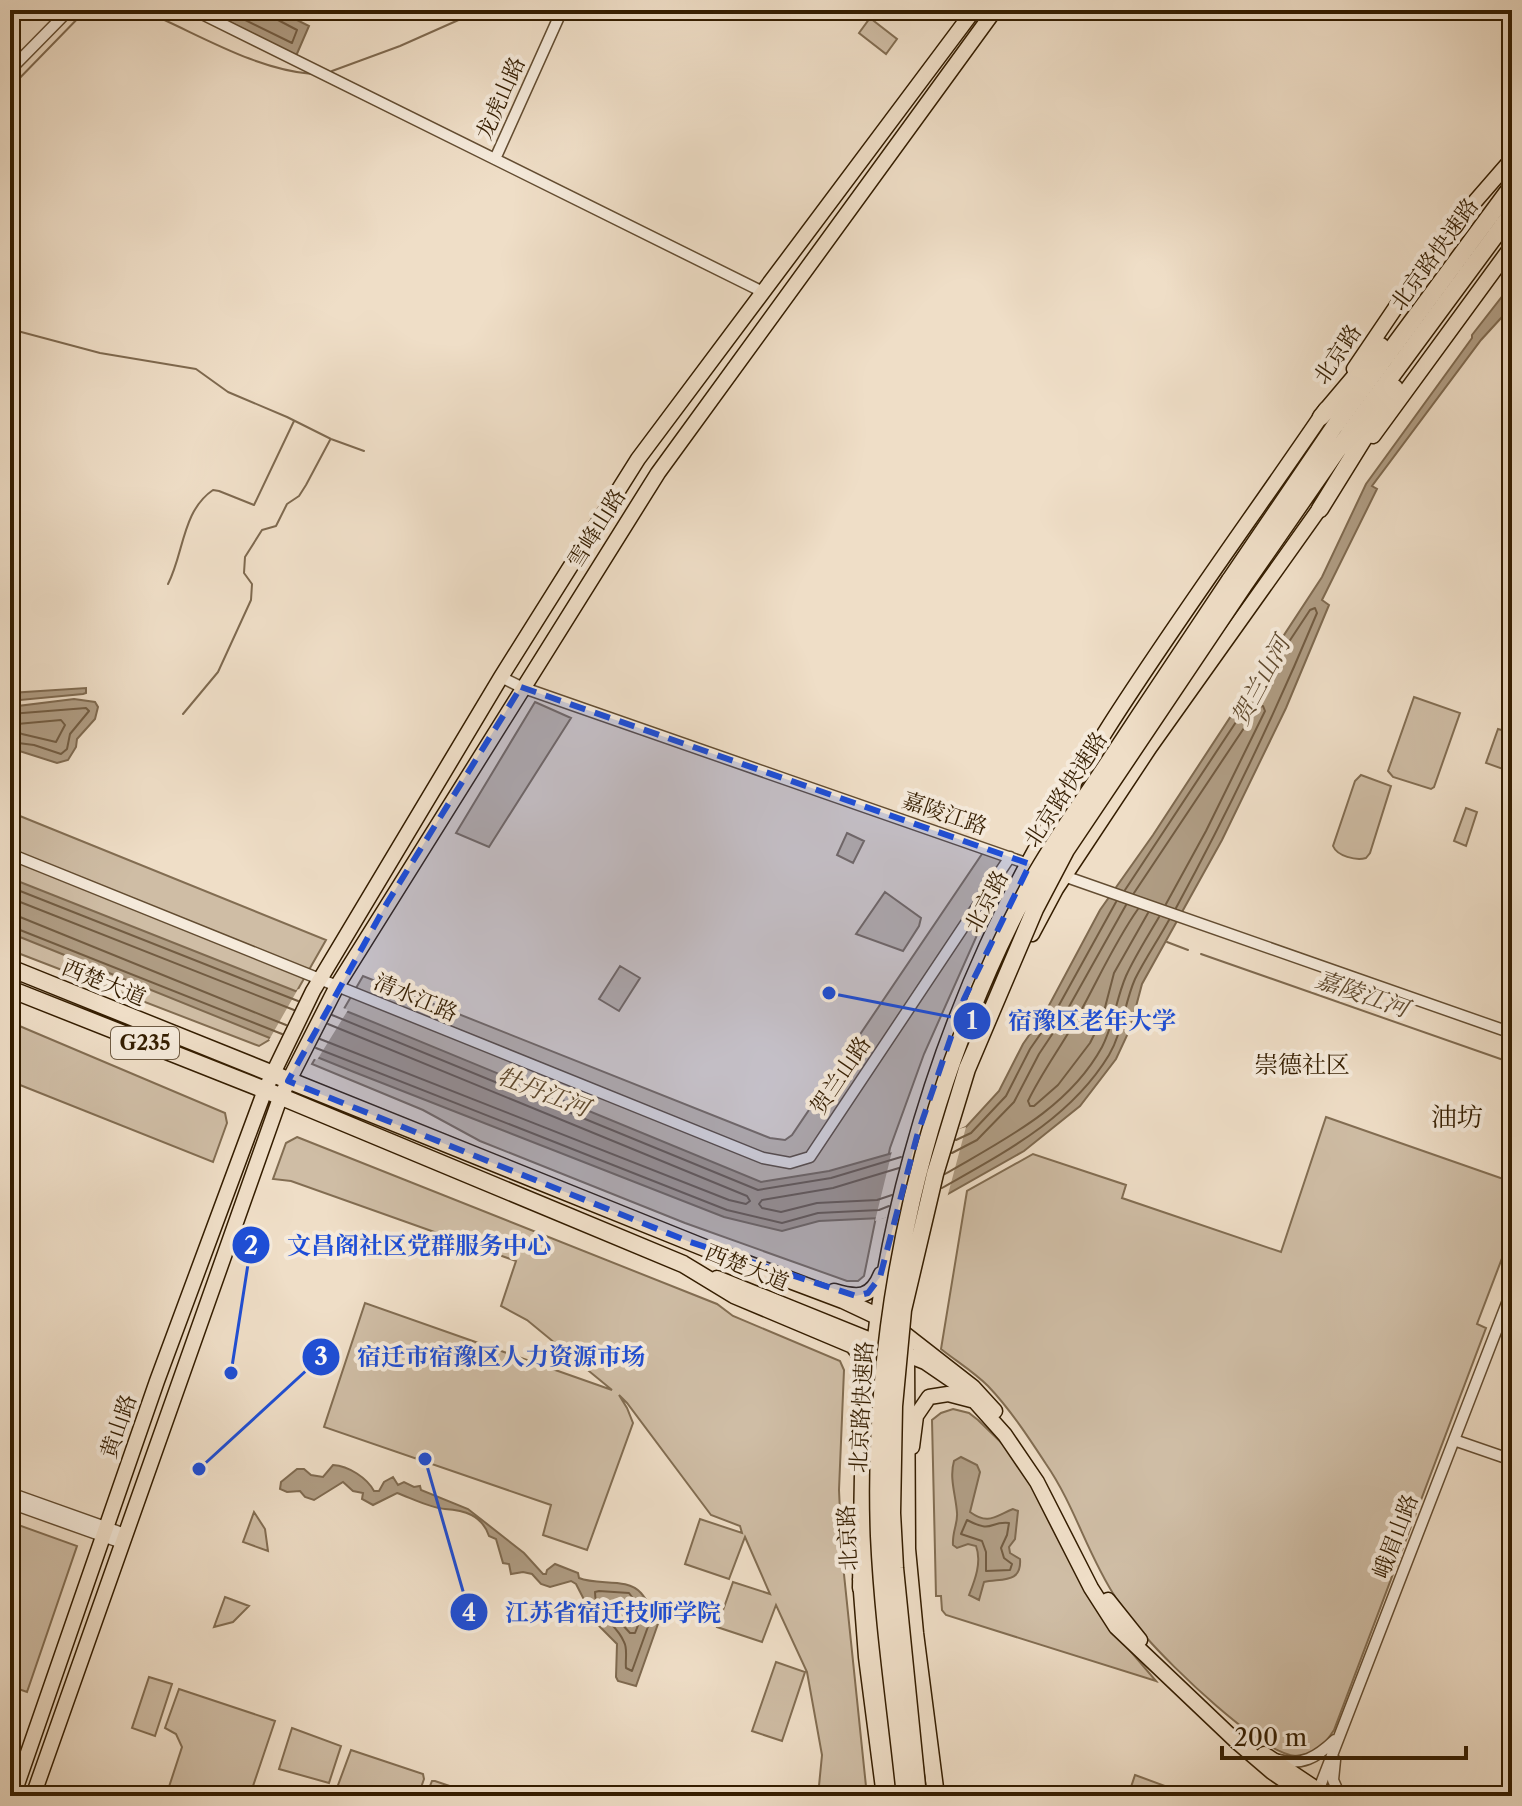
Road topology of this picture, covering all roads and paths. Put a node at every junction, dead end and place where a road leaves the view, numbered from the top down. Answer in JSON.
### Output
{"nodes":[{"id":1,"x":69,"y":10,"type":"edge"},
{"id":2,"x":194,"y":10,"type":"edge"},
{"id":3,"x":562,"y":10,"type":"edge"},
{"id":4,"x":974,"y":10,"type":"edge"},
{"id":5,"x":995,"y":10,"type":"edge"},
{"id":6,"x":10,"y":70,"type":"edge"},
{"id":7,"x":495,"y":159,"type":"junction"},
{"id":8,"x":1512,"y":159,"type":"edge"},
{"id":9,"x":1512,"y":184,"type":"edge"},
{"id":10,"x":1512,"y":214,"type":"edge"},
{"id":11,"x":1512,"y":246,"type":"edge"},
{"id":12,"x":763,"y":292,"type":"junction"},
{"id":13,"x":1321,"y":417,"type":"junction"},
{"id":14,"x":1320,"y":509,"type":"junction"},
{"id":15,"x":1236,"y":584,"type":"junction"},
{"id":16,"x":501,"y":677,"type":"junction"},
{"id":17,"x":521,"y":687,"type":"junction"},
{"id":18,"x":10,"y":854,"type":"edge"},
{"id":19,"x":1010,"y":857,"type":"junction"},
{"id":20,"x":1030,"y":864,"type":"junction"},
{"id":21,"x":1064,"y":876,"type":"junction"},
{"id":22,"x":10,"y":968,"type":"edge"},
{"id":23,"x":317,"y":985,"type":"junction"},
{"id":24,"x":10,"y":989,"type":"edge"},
{"id":25,"x":333,"y":992,"type":"junction"},
{"id":26,"x":1512,"y":1033,"type":"edge"},
{"id":27,"x":272,"y":1073,"type":"junction"},
{"id":28,"x":288,"y":1081,"type":"junction"},
{"id":29,"x":272,"y":1094,"type":"junction"},
{"id":30,"x":810,"y":1157,"type":"joint"},
{"id":31,"x":690,"y":1242,"type":"junction"},
{"id":32,"x":889,"y":1251,"type":"junction"},
{"id":33,"x":683,"y":1264,"type":"junction"},
{"id":34,"x":1512,"y":1290,"type":"edge"},
{"id":35,"x":879,"y":1317,"type":"junction"},
{"id":36,"x":905,"y":1334,"type":"junction"},
{"id":37,"x":875,"y":1342,"type":"junction"},
{"id":38,"x":904,"y":1353,"type":"junction"},
{"id":39,"x":971,"y":1400,"type":"junction"},
{"id":40,"x":867,"y":1426,"type":"junction"},
{"id":41,"x":1454,"y":1440,"type":"junction"},
{"id":42,"x":1512,"y":1460,"type":"edge"},
{"id":43,"x":10,"y":1493,"type":"edge"},
{"id":44,"x":10,"y":1503,"type":"edge"},
{"id":45,"x":907,"y":1504,"type":"junction"},
{"id":46,"x":105,"y":1532,"type":"junction"},
{"id":47,"x":862,"y":1534,"type":"junction"},
{"id":48,"x":123,"y":1538,"type":"junction"},
{"id":49,"x":1340,"y":1735,"type":"junction"},
{"id":50,"x":1270,"y":1765,"type":"junction"},
{"id":51,"x":1317,"y":1795,"type":"edge"},
{"id":52,"x":13,"y":1796,"type":"edge"},
{"id":53,"x":33,"y":1796,"type":"edge"},
{"id":54,"x":885,"y":1796,"type":"edge"},
{"id":55,"x":896,"y":1796,"type":"edge"},
{"id":56,"x":905,"y":1796,"type":"edge"},
{"id":57,"x":918,"y":1796,"type":"edge"},
{"id":58,"x":934,"y":1796,"type":"edge"},
{"id":59,"x":1293,"y":1796,"type":"edge"},
{"id":60,"x":1340,"y":1796,"type":"edge"}],
"edges":[{"from":1,"to":6,"type":"street"},
{"from":2,"to":7,"type":"street"},
{"from":3,"to":7,"type":"street","name":"龙虎山路"},
{"from":4,"to":12,"type":"main road","name":"雪峰山路"},
{"from":5,"to":17,"type":"main road","name":"雪峰山路"},
{"from":7,"to":12,"type":"street"},
{"from":8,"to":13,"type":"main road","name":"北京路"},
{"from":9,"to":13,"type":"highway"},
{"from":9,"to":15,"type":"highway","name":"北京路快速路"},
{"from":10,"to":14,"type":"highway"},
{"from":10,"to":15,"type":"highway","name":"北京路快速路"},
{"from":11,"to":14,"type":"main road"},
{"from":12,"to":16,"type":"main road","name":"雪峰山路"},
{"from":13,"to":20,"type":"main road","name":"北京路"},
{"from":14,"to":21,"type":"main road"},
{"from":15,"to":56,"type":"highway","name":"北京路快速路","bridge":true},
{"from":15,"to":57,"type":"highway","name":"北京路快速路","bridge":true},
{"from":16,"to":17,"type":"street","name":"嘉陵江路"},
{"from":16,"to":23,"type":"main road","name":"雪峰山路"},
{"from":17,"to":19,"type":"street","name":"嘉陵江路"},
{"from":17,"to":25,"type":"main road","name":"雪峰山路"},
{"from":18,"to":23,"type":"street","name":"清水江路"},
{"from":19,"to":20,"type":"street","name":"嘉陵江路"},
{"from":19,"to":30,"type":"street","name":"贺兰山路"},
{"from":20,"to":21,"type":"street","name":"嘉陵江路"},
{"from":20,"to":32,"type":"main road","name":"北京路"},
{"from":21,"to":26,"type":"street","name":"嘉陵江路"},
{"from":21,"to":36,"type":"main road","bridge":true},
{"from":22,"to":27,"type":"highway","name":"西楚大道","number":"G235"},
{"from":23,"to":25,"type":"street","name":"清水江路"},
{"from":23,"to":27,"type":"main road","name":"雪峰山路"},
{"from":24,"to":29,"type":"highway","name":"西楚大道","number":"G235"},
{"from":25,"to":28,"type":"main road","name":"雪峰山路"},
{"from":25,"to":30,"type":"street","name":"清水江路"},
{"from":27,"to":28,"type":"highway","number":"G235"},
{"from":27,"to":29,"type":"main road","name":"黄山路"},
{"from":28,"to":29,"type":"main road","name":"雪峰山路"},
{"from":28,"to":31,"type":"highway","name":"西楚大道"},
{"from":29,"to":33,"type":"highway","name":"西楚大道"},
{"from":29,"to":46,"type":"main road","name":"黄山路"},
{"from":29,"to":48,"type":"main road","name":"黄山路"},
{"from":31,"to":32,"type":"main road"},
{"from":31,"to":35,"type":"highway","name":"西楚大道"},
{"from":32,"to":35,"type":"main road","name":"北京路"},
{"from":33,"to":37,"type":"main road","name":"西楚大道"},
{"from":33,"to":47,"type":"highway"},
{"from":34,"to":41,"type":"street","name":"峨眉山路"},
{"from":35,"to":36,"type":"highway","name":"西楚大道"},
{"from":35,"to":37,"type":"main road","name":"北京路"},
{"from":36,"to":38,"type":"highway"},
{"from":36,"to":50,"type":"main road","name":"西楚大道"},
{"from":37,"to":38,"type":"main road","name":"西楚大道"},
{"from":37,"to":40,"type":"main road","name":"北京路"},
{"from":38,"to":39,"type":"main road","name":"西楚大道"},
{"from":38,"to":45,"type":"highway"},
{"from":38,"to":58,"type":"main road"},
{"from":39,"to":45,"type":"main road"},
{"from":39,"to":50,"type":"main road","name":"西楚大道"},
{"from":40,"to":47,"type":"highway"},
{"from":40,"to":55,"type":"main road","name":"北京路"},
{"from":41,"to":42,"type":"street"},
{"from":41,"to":49,"type":"street","name":"峨眉山路"},
{"from":43,"to":46,"type":"street"},
{"from":44,"to":46,"type":"street"},
{"from":45,"to":58,"type":"highway"},
{"from":46,"to":48,"type":"street"},
{"from":46,"to":52,"type":"main road","name":"黄山路"},
{"from":47,"to":54,"type":"highway"},
{"from":48,"to":53,"type":"main road","name":"黄山路"},
{"from":49,"to":50,"type":"street"},
{"from":49,"to":51,"type":"street","name":"峨眉山路"},
{"from":49,"to":60,"type":"street"},
{"from":50,"to":51,"type":"main road","name":"西楚大道"},
{"from":50,"to":59,"type":"street"}]}
